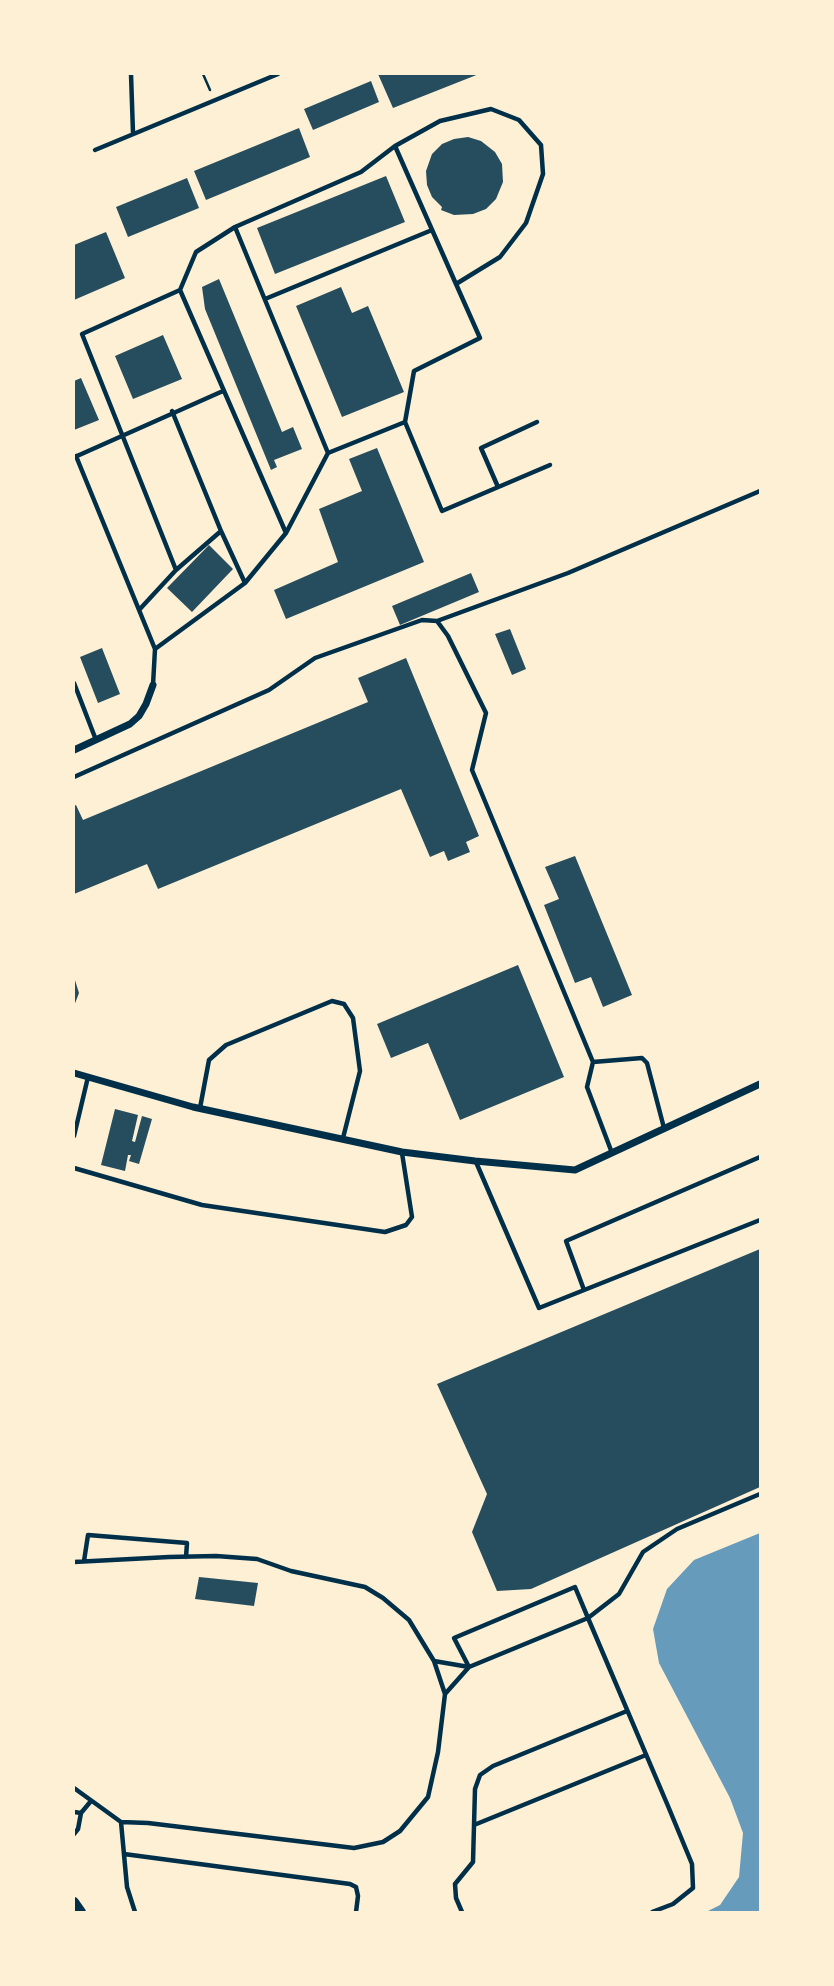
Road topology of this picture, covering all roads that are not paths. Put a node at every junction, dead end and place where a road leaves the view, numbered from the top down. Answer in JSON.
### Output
{"nodes":[{"id":1,"x":131,"y":74,"type":"edge"},
{"id":2,"x":278,"y":74,"type":"edge"},
{"id":3,"x":134,"y":133,"type":"junction"},
{"id":4,"x":395,"y":146,"type":"junction"},
{"id":5,"x":95,"y":150,"type":"dead end"},
{"id":6,"x":235,"y":227,"type":"junction"},
{"id":7,"x":432,"y":230,"type":"junction"},
{"id":8,"x":456,"y":284,"type":"junction"},
{"id":9,"x":180,"y":290,"type":"junction"},
{"id":10,"x":265,"y":299,"type":"junction"},
{"id":11,"x":223,"y":391,"type":"junction"},
{"id":12,"x":173,"y":411,"type":"junction"},
{"id":13,"x":405,"y":422,"type":"junction"},
{"id":14,"x":537,"y":422,"type":"dead end"},
{"id":15,"x":122,"y":435,"type":"junction"},
{"id":16,"x":328,"y":453,"type":"junction"},
{"id":17,"x":75,"y":456,"type":"edge"},
{"id":18,"x":550,"y":465,"type":"dead end"},
{"id":19,"x":498,"y":487,"type":"junction"},
{"id":20,"x":761,"y":491,"type":"edge"},
{"id":21,"x":221,"y":531,"type":"junction"},
{"id":22,"x":286,"y":533,"type":"junction"},
{"id":23,"x":176,"y":570,"type":"junction"},
{"id":24,"x":245,"y":583,"type":"junction"},
{"id":25,"x":139,"y":610,"type":"junction"},
{"id":26,"x":437,"y":621,"type":"junction"},
{"id":27,"x":155,"y":649,"type":"junction"},
{"id":28,"x":74,"y":683,"type":"edge"},
{"id":29,"x":153,"y":685,"type":"joint"},
{"id":30,"x":97,"y":741,"type":"junction"},
{"id":31,"x":74,"y":750,"type":"edge"},
{"id":32,"x":74,"y":777,"type":"edge"},
{"id":33,"x":593,"y":1062,"type":"junction"},
{"id":34,"x":74,"y":1073,"type":"edge"},
{"id":35,"x":88,"y":1077,"type":"junction"},
{"id":36,"x":761,"y":1084,"type":"edge"},
{"id":37,"x":200,"y":1108,"type":"junction"},
{"id":38,"x":664,"y":1128,"type":"junction"},
{"id":39,"x":74,"y":1136,"type":"edge"},
{"id":40,"x":343,"y":1139,"type":"junction"},
{"id":41,"x":402,"y":1152,"type":"junction"},
{"id":42,"x":612,"y":1153,"type":"junction"},
{"id":43,"x":761,"y":1157,"type":"edge"},
{"id":44,"x":475,"y":1161,"type":"junction"},
{"id":45,"x":74,"y":1168,"type":"edge"},
{"id":46,"x":761,"y":1220,"type":"edge"},
{"id":47,"x":584,"y":1290,"type":"junction"},
{"id":48,"x":761,"y":1494,"type":"edge"},
{"id":49,"x":186,"y":1557,"type":"junction"},
{"id":50,"x":84,"y":1561,"type":"junction"},
{"id":51,"x":74,"y":1562,"type":"edge"},
{"id":52,"x":588,"y":1618,"type":"junction"},
{"id":53,"x":434,"y":1661,"type":"junction"},
{"id":54,"x":469,"y":1667,"type":"junction"},
{"id":55,"x":445,"y":1694,"type":"junction"},
{"id":56,"x":627,"y":1711,"type":"junction"},
{"id":57,"x":646,"y":1755,"type":"junction"},
{"id":58,"x":74,"y":1788,"type":"edge"},
{"id":59,"x":91,"y":1801,"type":"junction"},
{"id":60,"x":74,"y":1812,"type":"edge"},
{"id":61,"x":81,"y":1813,"type":"junction"},
{"id":62,"x":121,"y":1822,"type":"junction"},
{"id":63,"x":474,"y":1825,"type":"junction"},
{"id":64,"x":74,"y":1834,"type":"edge"},
{"id":65,"x":124,"y":1854,"type":"junction"},
{"id":66,"x":74,"y":1902,"type":"edge"},
{"id":67,"x":81,"y":1913,"type":"edge"},
{"id":68,"x":135,"y":1913,"type":"edge"},
{"id":69,"x":356,"y":1913,"type":"edge"},
{"id":70,"x":462,"y":1913,"type":"edge"},
{"id":71,"x":652,"y":1913,"type":"edge"}],
"edges":[{"from":1,"to":3,"type":"lane"},
{"from":2,"to":3,"type":"lane"},
{"from":3,"to":5,"type":"lane"},
{"from":4,"to":6,"type":"lane"},
{"from":4,"to":7,"type":"lane"},
{"from":4,"to":8,"type":"lane"},
{"from":6,"to":9,"type":"lane"},
{"from":6,"to":10,"type":"lane"},
{"from":7,"to":8,"type":"lane"},
{"from":7,"to":10,"type":"lane"},
{"from":8,"to":13,"type":"lane"},
{"from":9,"to":11,"type":"lane"},
{"from":9,"to":15,"type":"lane"},
{"from":10,"to":16,"type":"lane"},
{"from":11,"to":12,"type":"lane"},
{"from":11,"to":22,"type":"lane"},
{"from":12,"to":15,"type":"lane"},
{"from":12,"to":21,"type":"lane"},
{"from":13,"to":16,"type":"lane"},
{"from":13,"to":19,"type":"lane"},
{"from":14,"to":19,"type":"lane"},
{"from":15,"to":17,"type":"lane"},
{"from":15,"to":23,"type":"lane"},
{"from":16,"to":22,"type":"lane"},
{"from":17,"to":25,"type":"lane"},
{"from":18,"to":19,"type":"lane"},
{"from":20,"to":26,"type":"lane"},
{"from":21,"to":23,"type":"lane"},
{"from":21,"to":24,"type":"lane"},
{"from":22,"to":24,"type":"lane"},
{"from":23,"to":25,"type":"lane"},
{"from":24,"to":27,"type":"lane"},
{"from":25,"to":27,"type":"lane"},
{"from":26,"to":32,"type":"lane"},
{"from":26,"to":33,"type":"lane"},
{"from":27,"to":29,"type":"lane"},
{"from":28,"to":30,"type":"lane"},
{"from":29,"to":30,"type":"street"},
{"from":30,"to":31,"type":"street"},
{"from":33,"to":38,"type":"lane"},
{"from":33,"to":42,"type":"lane"},
{"from":34,"to":35,"type":"street"},
{"from":35,"to":37,"type":"street"},
{"from":35,"to":39,"type":"lane"},
{"from":36,"to":38,"type":"street"},
{"from":37,"to":40,"type":"street"},
{"from":37,"to":40,"type":"lane"},
{"from":38,"to":42,"type":"street"},
{"from":40,"to":41,"type":"street"},
{"from":41,"to":44,"type":"street"},
{"from":41,"to":45,"type":"lane"},
{"from":42,"to":44,"type":"street"},
{"from":43,"to":47,"type":"lane"},
{"from":44,"to":47,"type":"lane"},
{"from":46,"to":47,"type":"lane"},
{"from":48,"to":52,"type":"lane"},
{"from":49,"to":50,"type":"lane"},
{"from":49,"to":50,"type":"lane"},
{"from":49,"to":53,"type":"lane"},
{"from":50,"to":51,"type":"lane"},
{"from":52,"to":54,"type":"lane"},
{"from":52,"to":54,"type":"lane"},
{"from":52,"to":56,"type":"lane"},
{"from":53,"to":54,"type":"lane"},
{"from":53,"to":55,"type":"lane"},
{"from":54,"to":55,"type":"lane"},
{"from":55,"to":62,"type":"lane"},
{"from":56,"to":57,"type":"lane"},
{"from":56,"to":63,"type":"lane"},
{"from":57,"to":63,"type":"lane"},
{"from":57,"to":71,"type":"lane"},
{"from":58,"to":59,"type":"lane"},
{"from":59,"to":61,"type":"lane"},
{"from":59,"to":62,"type":"lane"},
{"from":60,"to":61,"type":"lane"},
{"from":61,"to":64,"type":"lane"},
{"from":62,"to":65,"type":"lane"},
{"from":63,"to":70,"type":"lane"},
{"from":65,"to":68,"type":"lane"},
{"from":65,"to":69,"type":"lane"},
{"from":66,"to":67,"type":"street"}]}
